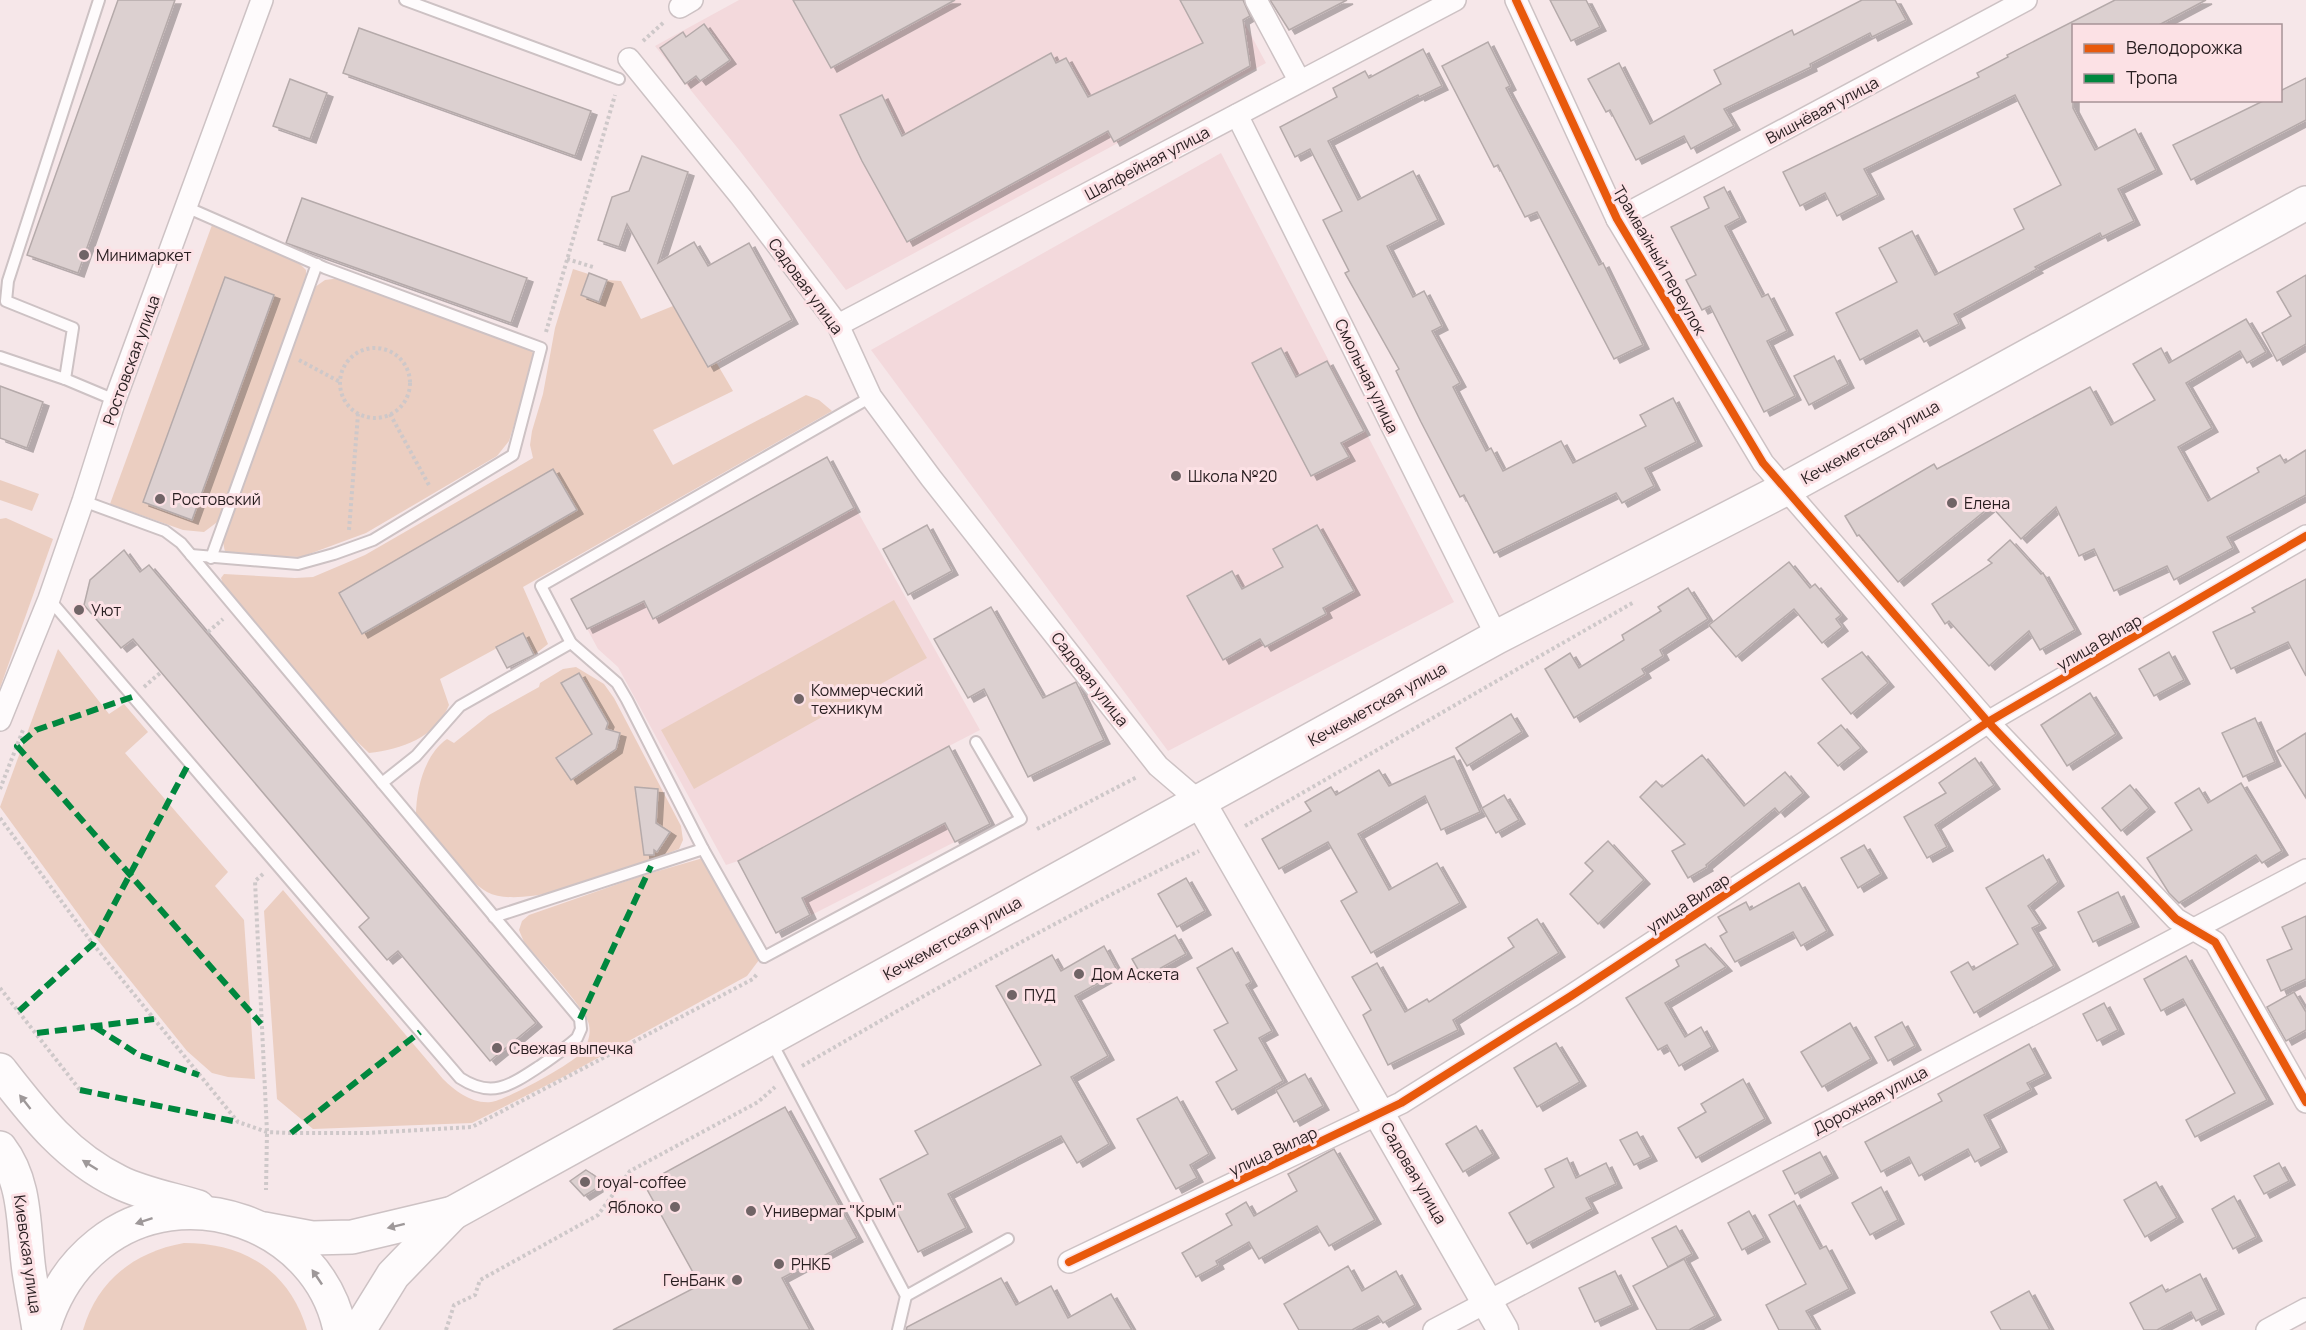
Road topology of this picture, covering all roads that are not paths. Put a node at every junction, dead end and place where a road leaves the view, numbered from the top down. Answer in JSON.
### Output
{"nodes":[{"id":1,"x":99,"y":0,"type":"edge"},
{"id":2,"x":262,"y":0,"type":"edge"},
{"id":3,"x":405,"y":0,"type":"edge"},
{"id":4,"x":1257,"y":0,"type":"edge"},
{"id":5,"x":1455,"y":0,"type":"edge"},
{"id":6,"x":1516,"y":0,"type":"edge"},
{"id":7,"x":2026,"y":0,"type":"edge"},
{"id":8,"x":629,"y":59,"type":"road end"},
{"id":9,"x":619,"y":79,"type":"road end"},
{"id":10,"x":1299,"y":80,"type":"junction"},
{"id":11,"x":1237,"y":115,"type":"junction"},
{"id":12,"x":2306,"y":203,"type":"edge"},
{"id":13,"x":186,"y":207,"type":"junction"},
{"id":14,"x":1617,"y":219,"type":"junction"},
{"id":15,"x":317,"y":264,"type":"junction"},
{"id":16,"x":838,"y":325,"type":"junction"},
{"id":17,"x":0,"y":357,"type":"edge"},
{"id":18,"x":65,"y":379,"type":"junction"},
{"id":19,"x":871,"y":397,"type":"junction"},
{"id":20,"x":115,"y":400,"type":"junction"},
{"id":21,"x":1787,"y":488,"type":"junction"},
{"id":22,"x":83,"y":501,"type":"junction"},
{"id":23,"x":2306,"y":537,"type":"edge"},
{"id":24,"x":191,"y":555,"type":"junction"},
{"id":25,"x":211,"y":558,"type":"junction"},
{"id":26,"x":49,"y":599,"type":"junction"},
{"id":27,"x":1497,"y":637,"type":"junction"},
{"id":28,"x":571,"y":643,"type":"junction"},
{"id":29,"x":0,"y":720,"type":"edge"},
{"id":30,"x":1988,"y":722,"type":"junction"},
{"id":31,"x":976,"y":742,"type":"dead end"},
{"id":32,"x":382,"y":783,"type":"junction"},
{"id":33,"x":1200,"y":802,"type":"junction"},
{"id":34,"x":703,"y":849,"type":"junction"},
{"id":35,"x":2306,"y":870,"type":"edge"},
{"id":36,"x":494,"y":917,"type":"junction"},
{"id":37,"x":2194,"y":931,"type":"junction"},
{"id":38,"x":770,"y":1038,"type":"junction"},
{"id":39,"x":0,"y":1070,"type":"edge"},
{"id":40,"x":2306,"y":1102,"type":"edge"},
{"id":41,"x":1380,"y":1115,"type":"junction"},
{"id":42,"x":0,"y":1148,"type":"edge"},
{"id":43,"x":453,"y":1212,"type":"junction"},
{"id":44,"x":222,"y":1215,"type":"junction"},
{"id":45,"x":264,"y":1229,"type":"junction"},
{"id":46,"x":1008,"y":1239,"type":"dead end"},
{"id":47,"x":1069,"y":1262,"type":"dead end"},
{"id":48,"x":906,"y":1296,"type":"junction"},
{"id":49,"x":1487,"y":1300,"type":"junction"},
{"id":50,"x":2306,"y":1309,"type":"edge"},
{"id":51,"x":41,"y":1330,"type":"edge"},
{"id":52,"x":340,"y":1330,"type":"edge"},
{"id":53,"x":359,"y":1330,"type":"edge"},
{"id":54,"x":898,"y":1330,"type":"edge"},
{"id":55,"x":1434,"y":1330,"type":"edge"},
{"id":56,"x":1503,"y":1330,"type":"edge"},
{"id":57,"x":2266,"y":1330,"type":"edge"}],
"edges":[{"from":1,"to":18,"type":"lane"},
{"from":2,"to":13,"type":"street","name":"Ростовская улица"},
{"from":3,"to":9,"type":"lane"},
{"from":4,"to":10,"type":"street"},
{"from":5,"to":10,"type":"street","name":"Шалфейная улица"},
{"from":6,"to":14,"type":"street","name":"Трамвайный переулок"},
{"from":7,"to":14,"type":"street","name":"Вишнёвая улица"},
{"from":8,"to":16,"type":"street","name":"Садовая улица"},
{"from":10,"to":11,"type":"street","name":"Шалфейная улица"},
{"from":11,"to":16,"type":"street","name":"Шалфейная улица"},
{"from":11,"to":27,"type":"street","name":"Смольная улица"},
{"from":12,"to":21,"type":"main road","name":"Кечкеметская улица"},
{"from":13,"to":15,"type":"lane"},
{"from":13,"to":20,"type":"street","name":"Ростовская улица"},
{"from":14,"to":21,"type":"street","name":"Трамвайный переулок"},
{"from":15,"to":25,"type":"lane"},
{"from":15,"to":25,"type":"lane"},
{"from":16,"to":19,"type":"street","name":"Садовая улица"},
{"from":17,"to":18,"type":"lane"},
{"from":18,"to":20,"type":"lane"},
{"from":19,"to":28,"type":"lane"},
{"from":19,"to":33,"type":"street","name":"Садовая улица"},
{"from":20,"to":22,"type":"street","name":"Ростовская улица"},
{"from":21,"to":27,"type":"main road","name":"Кечкеметская улица"},
{"from":21,"to":30,"type":"street","name":"Трамвайный переулок"},
{"from":22,"to":24,"type":"lane"},
{"from":22,"to":26,"type":"street","name":"Ростовская улица"},
{"from":23,"to":30,"type":"street","name":"улица Вилар"},
{"from":24,"to":25,"type":"lane"},
{"from":24,"to":32,"type":"lane"},
{"from":26,"to":29,"type":"street","name":"Ростовская улица"},
{"from":26,"to":36,"type":"lane"},
{"from":27,"to":33,"type":"main road","name":"Кечкеметская улица"},
{"from":28,"to":32,"type":"lane"},
{"from":28,"to":34,"type":"lane"},
{"from":30,"to":37,"type":"street","name":"Трамвайный переулок"},
{"from":30,"to":41,"type":"street","name":"улица Вилар"},
{"from":31,"to":34,"type":"lane"},
{"from":32,"to":36,"type":"lane"},
{"from":33,"to":38,"type":"main road","name":"Кечкеметская улица"},
{"from":33,"to":41,"type":"main road","name":"Садовая улица"},
{"from":34,"to":36,"type":"lane"},
{"from":35,"to":37,"type":"street","name":"Дорожная улица"},
{"from":37,"to":40,"type":"street","name":"Трамвайный переулок"},
{"from":37,"to":49,"type":"street","name":"Дорожная улица"},
{"from":38,"to":43,"type":"main road","name":"Кечкеметская улица"},
{"from":38,"to":48,"type":"lane"},
{"from":44,"to":39,"type":"main road","one_way":true},
{"from":41,"to":47,"type":"street","name":"улица Вилар"},
{"from":41,"to":49,"type":"main road","name":"Садовая улица"},
{"from":42,"to":51,"type":"main road","name":"Киевская улица"},
{"from":43,"to":45,"type":"main road","name":"Кечкеметская улица","one_way":true},
{"from":43,"to":53,"type":"main road","name":"Кечкеметская улица"},
{"from":44,"to":45,"type":"main road"},
{"from":44,"to":51,"type":"main road","one_way":true},
{"from":52,"to":45,"type":"main road","one_way":true},
{"from":46,"to":48,"type":"lane"},
{"from":48,"to":54,"type":"lane"},
{"from":49,"to":55,"type":"street","name":"Дорожная улица"},
{"from":49,"to":56,"type":"main road","name":"Садовая улица"},
{"from":50,"to":57,"type":"street"}]}
